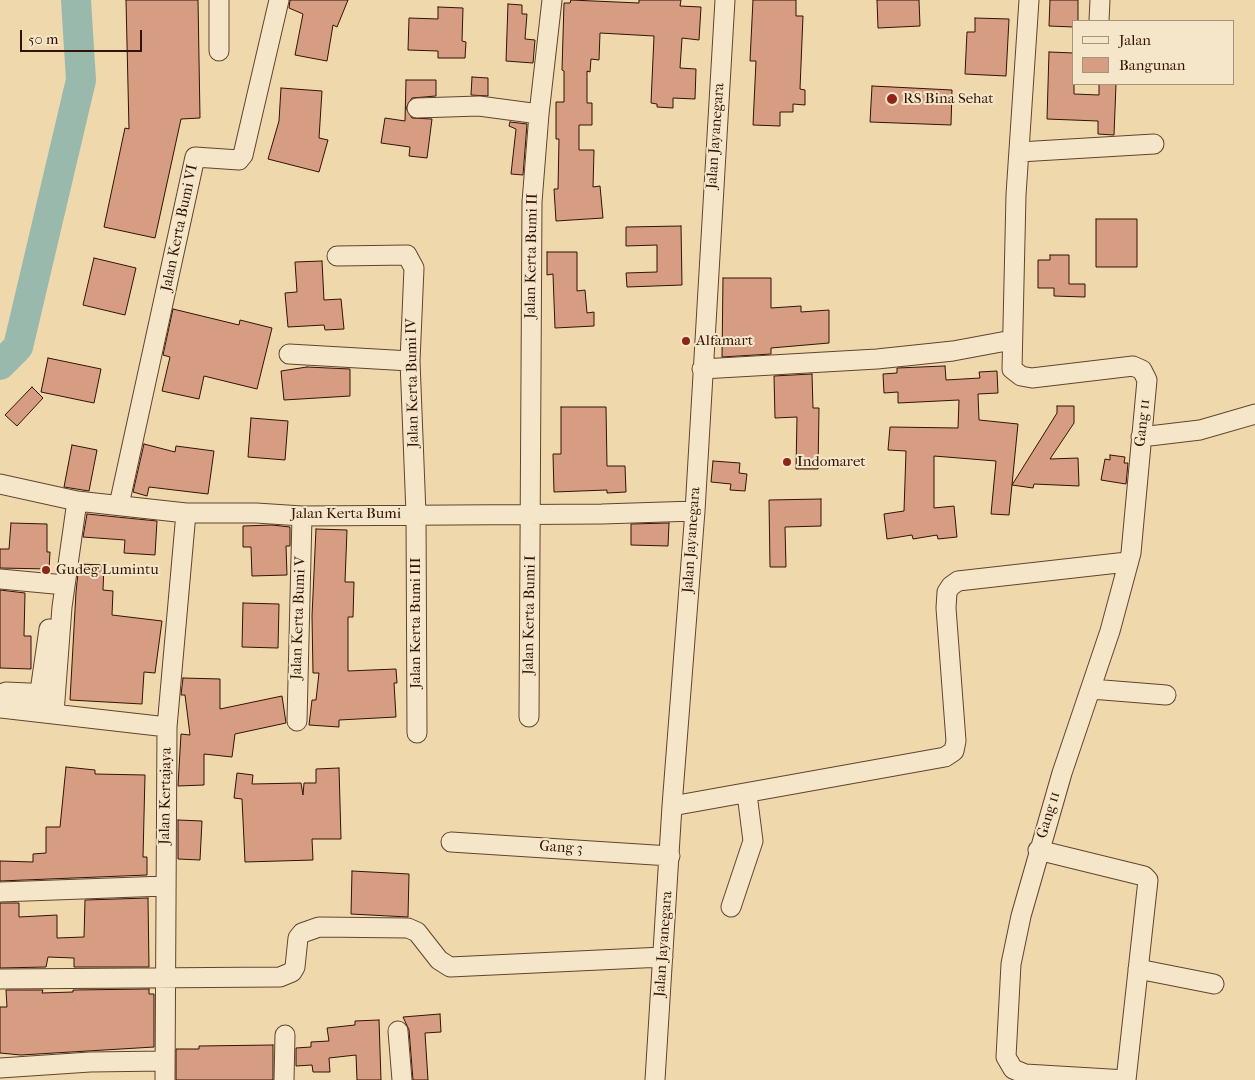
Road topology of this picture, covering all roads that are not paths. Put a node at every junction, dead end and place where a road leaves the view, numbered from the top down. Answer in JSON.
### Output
{"nodes":[{"id":1,"x":219,"y":0,"type":"edge"},
{"id":2,"x":279,"y":0,"type":"edge"},
{"id":3,"x":552,"y":0,"type":"edge"},
{"id":4,"x":725,"y":0,"type":"edge"},
{"id":5,"x":1029,"y":0,"type":"edge"},
{"id":6,"x":1100,"y":0,"type":"edge"},
{"id":7,"x":1098,"y":20,"type":"edge"},
{"id":8,"x":219,"y":51,"type":"dead end"},
{"id":9,"x":417,"y":108,"type":"dead end"},
{"id":10,"x":539,"y":114,"type":"junction"},
{"id":11,"x":1154,"y":144,"type":"dead end"},
{"id":12,"x":1019,"y":152,"type":"junction"},
{"id":13,"x":337,"y":256,"type":"dead end"},
{"id":14,"x":1012,"y":340,"type":"junction"},
{"id":15,"x":289,"y":354,"type":"dead end"},
{"id":16,"x":410,"y":361,"type":"junction"},
{"id":17,"x":702,"y":369,"type":"junction"},
{"id":18,"x":1255,"y":414,"type":"edge"},
{"id":19,"x":1141,"y":437,"type":"junction"},
{"id":20,"x":0,"y":484,"type":"edge"},
{"id":21,"x":77,"y":501,"type":"junction"},
{"id":22,"x":119,"y":505,"type":"junction"},
{"id":23,"x":695,"y":511,"type":"junction"},
{"id":24,"x":186,"y":513,"type":"junction"},
{"id":25,"x":532,"y":513,"type":"junction"},
{"id":26,"x":416,"y":514,"type":"junction"},
{"id":27,"x":302,"y":516,"type":"junction"},
{"id":28,"x":1127,"y":562,"type":"junction"},
{"id":29,"x":0,"y":578,"type":"edge"},
{"id":30,"x":65,"y":585,"type":"junction"},
{"id":31,"x":1092,"y":689,"type":"junction"},
{"id":32,"x":1166,"y":695,"type":"dead end"},
{"id":33,"x":0,"y":697,"type":"edge"},
{"id":34,"x":46,"y":703,"type":"junction"},
{"id":35,"x":0,"y":708,"type":"edge"},
{"id":36,"x":529,"y":717,"type":"dead end"},
{"id":37,"x":296,"y":721,"type":"dead end"},
{"id":38,"x":167,"y":727,"type":"junction"},
{"id":39,"x":417,"y":733,"type":"dead end"},
{"id":40,"x":747,"y":794,"type":"junction"},
{"id":41,"x":672,"y":806,"type":"junction"},
{"id":42,"x":451,"y":842,"type":"dead end"},
{"id":43,"x":1038,"y":850,"type":"junction"},
{"id":44,"x":670,"y":856,"type":"junction"},
{"id":45,"x":165,"y":886,"type":"junction"},
{"id":46,"x":0,"y":892,"type":"edge"},
{"id":47,"x":731,"y":907,"type":"dead end"},
{"id":48,"x":663,"y":957,"type":"junction"},
{"id":49,"x":1138,"y":969,"type":"junction"},
{"id":50,"x":164,"y":978,"type":"junction"},
{"id":51,"x":0,"y":979,"type":"edge"},
{"id":52,"x":1214,"y":984,"type":"dead end"},
{"id":53,"x":398,"y":1031,"type":"dead end"},
{"id":54,"x":285,"y":1035,"type":"dead end"},
{"id":55,"x":165,"y":1061,"type":"junction"},
{"id":56,"x":0,"y":1068,"type":"edge"},
{"id":57,"x":165,"y":1080,"type":"edge"},
{"id":58,"x":284,"y":1080,"type":"edge"},
{"id":59,"x":402,"y":1080,"type":"edge"},
{"id":60,"x":655,"y":1080,"type":"edge"},
{"id":61,"x":1126,"y":1080,"type":"edge"}],
"edges":[{"from":1,"to":8,"type":"street"},
{"from":2,"to":22,"type":"street","name":"Jalan Kerta Bumi VI"},
{"from":3,"to":10,"type":"street","name":"Jalan Kerta Bumi II"},
{"from":4,"to":17,"type":"street","name":"Jalan Jayanegara"},
{"from":5,"to":12,"type":"street","name":"Gang 11"},
{"from":6,"to":7,"type":"street"},
{"from":9,"to":10,"type":"street"},
{"from":10,"to":25,"type":"street","name":"Jalan Kerta Bumi II"},
{"from":11,"to":12,"type":"street"},
{"from":12,"to":14,"type":"street","name":"Gang 11"},
{"from":13,"to":16,"type":"street","name":"Jalan Kerta Bumi IV"},
{"from":14,"to":17,"type":"street"},
{"from":14,"to":19,"type":"street","name":"Gang 11"},
{"from":15,"to":16,"type":"street"},
{"from":16,"to":26,"type":"street","name":"Jalan Kerta Bumi IV"},
{"from":17,"to":23,"type":"street","name":"Jalan Jayanegara"},
{"from":18,"to":19,"type":"street"},
{"from":19,"to":28,"type":"street","name":"Gang 11"},
{"from":20,"to":21,"type":"street","name":"Jalan Kerta Bumi"},
{"from":21,"to":22,"type":"street","name":"Jalan Kerta Bumi"},
{"from":21,"to":30,"type":"street"},
{"from":22,"to":24,"type":"street","name":"Jalan Kerta Bumi"},
{"from":23,"to":25,"type":"street","name":"Jalan Kerta Bumi"},
{"from":23,"to":41,"type":"street","name":"Jalan Jayanegara"},
{"from":24,"to":27,"type":"street","name":"Jalan Kerta Bumi"},
{"from":24,"to":38,"type":"street","name":"Jalan Kertajaya"},
{"from":25,"to":26,"type":"street","name":"Jalan Kerta Bumi"},
{"from":25,"to":36,"type":"street","name":"Jalan Kerta Bumi I"},
{"from":26,"to":27,"type":"street","name":"Jalan Kerta Bumi"},
{"from":26,"to":39,"type":"street","name":"Jalan Kerta Bumi III"},
{"from":27,"to":37,"type":"street","name":"Jalan Kerta Bumi V"},
{"from":28,"to":31,"type":"street","name":"Gang 11"},
{"from":28,"to":40,"type":"street"},
{"from":29,"to":30,"type":"street"},
{"from":30,"to":34,"type":"street"},
{"from":31,"to":32,"type":"street"},
{"from":31,"to":43,"type":"street","name":"Gang 11"},
{"from":33,"to":34,"type":"street"},
{"from":34,"to":35,"type":"street"},
{"from":34,"to":38,"type":"street"},
{"from":38,"to":45,"type":"street","name":"Jalan Kertajaya"},
{"from":40,"to":41,"type":"street"},
{"from":40,"to":47,"type":"street"},
{"from":41,"to":44,"type":"street","name":"Jalan Jayanegara"},
{"from":42,"to":44,"type":"street","name":"Gang 3"},
{"from":43,"to":49,"type":"street"},
{"from":43,"to":61,"type":"street","name":"Gang 11"},
{"from":44,"to":48,"type":"street","name":"Jalan Jayanegara"},
{"from":45,"to":46,"type":"street"},
{"from":45,"to":50,"type":"street","name":"Jalan Kertajaya"},
{"from":48,"to":50,"type":"street"},
{"from":48,"to":60,"type":"street","name":"Jalan Jayanegara"},
{"from":49,"to":52,"type":"street"},
{"from":49,"to":61,"type":"street"},
{"from":50,"to":51,"type":"street"},
{"from":50,"to":55,"type":"street","name":"Jalan Kertajaya"},
{"from":53,"to":59,"type":"street"},
{"from":54,"to":58,"type":"street"},
{"from":55,"to":56,"type":"street"},
{"from":55,"to":57,"type":"street","name":"Jalan Kertajaya"}]}
